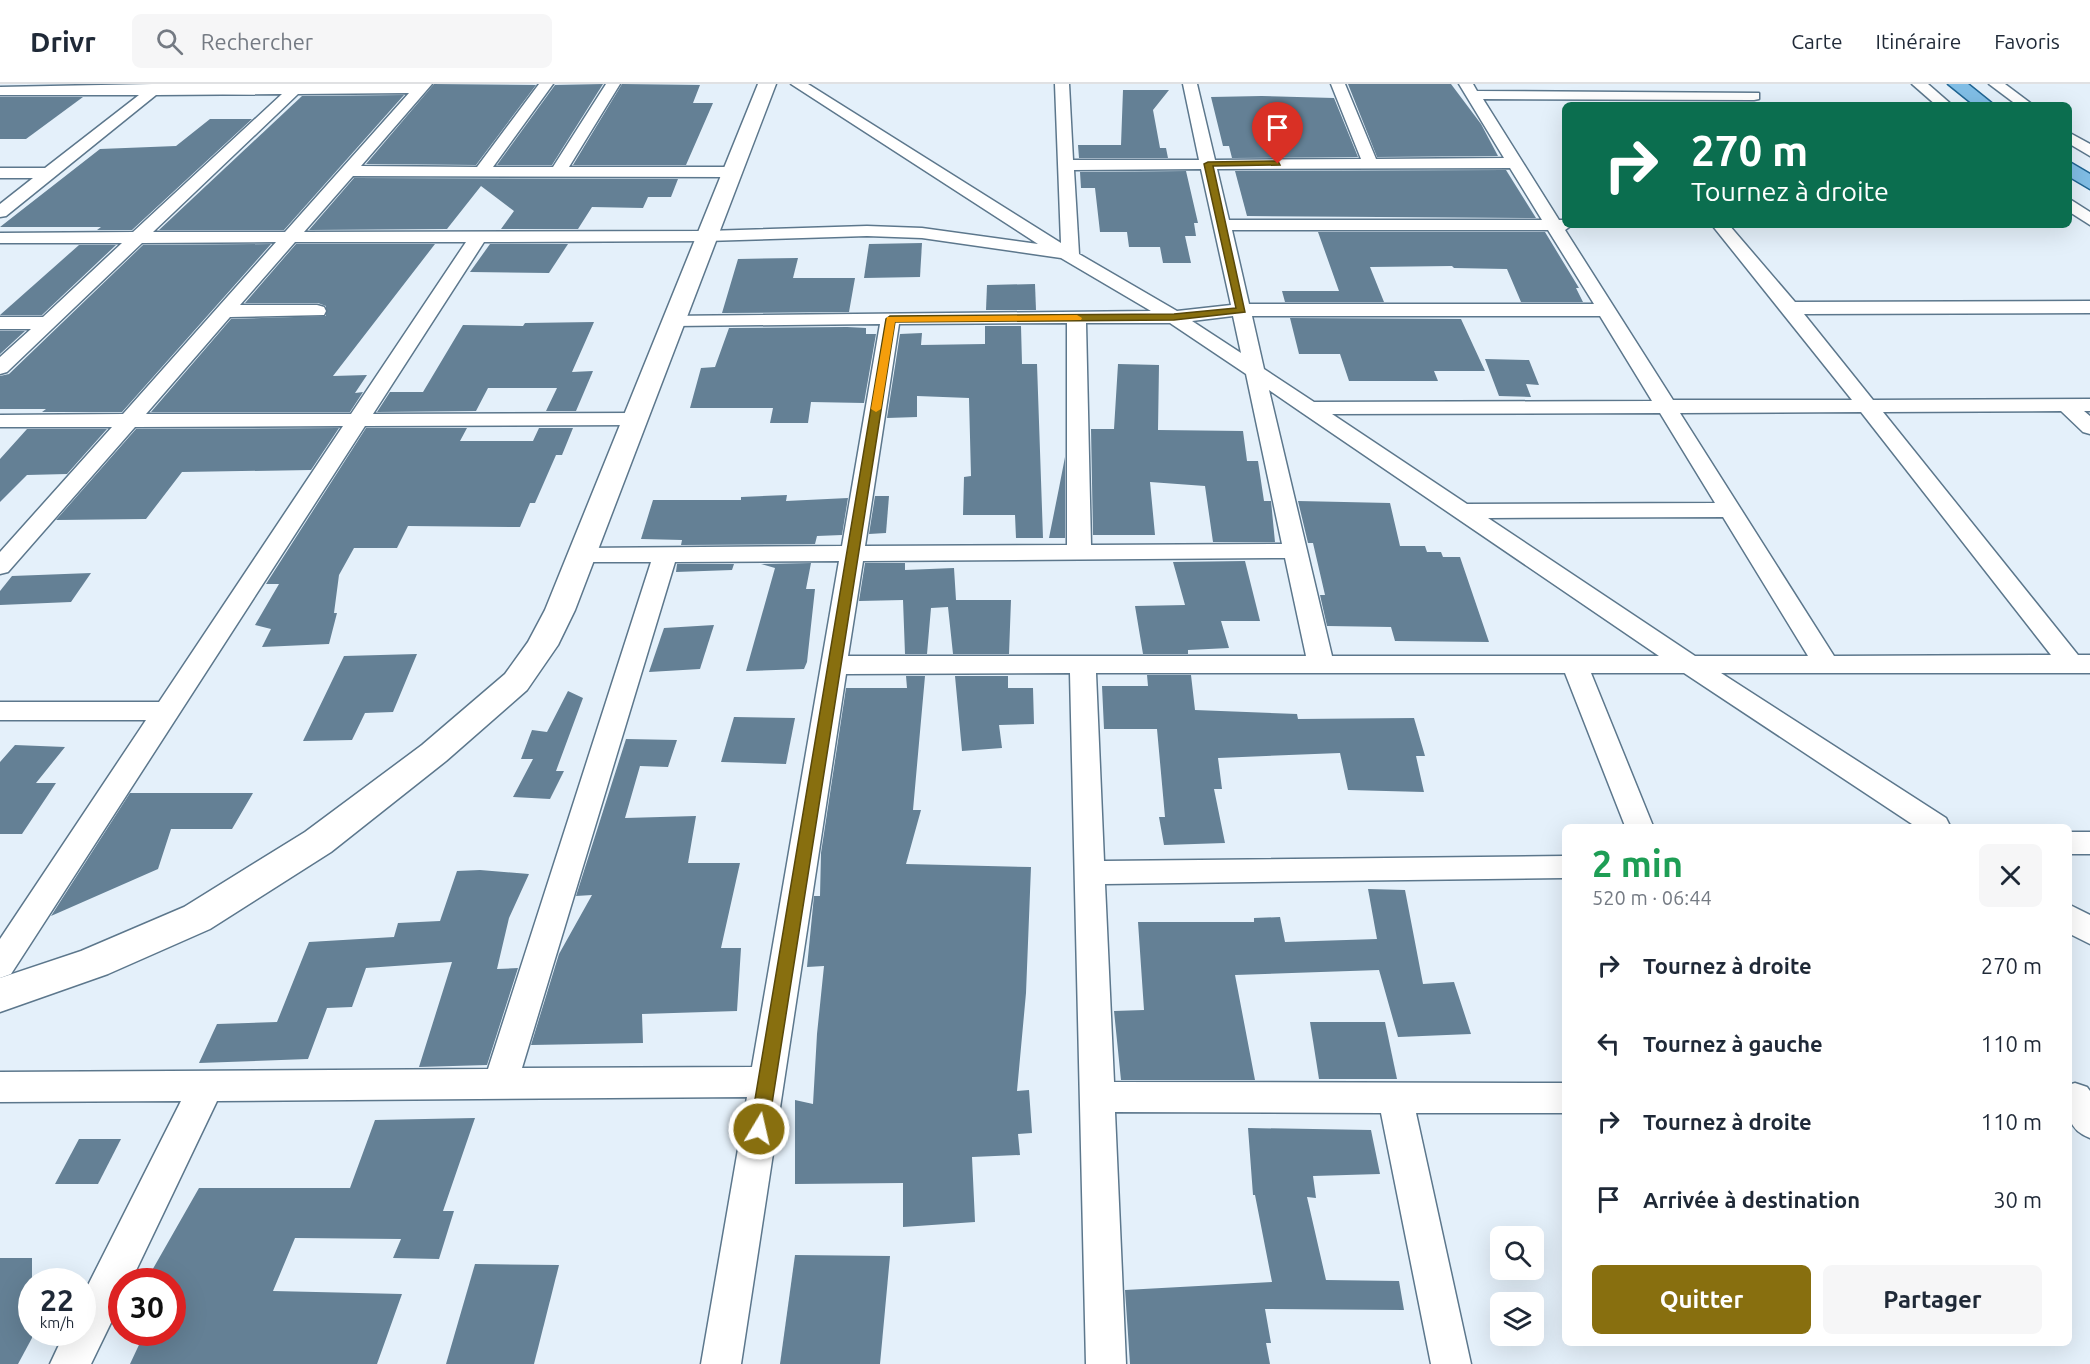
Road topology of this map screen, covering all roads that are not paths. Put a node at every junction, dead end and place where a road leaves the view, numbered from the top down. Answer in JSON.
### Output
{"nodes":[{"id":1,"x":546,"y":84,"type":"edge"},
{"id":2,"x":612,"y":84,"type":"edge"},
{"id":3,"x":766,"y":84,"type":"edge"},
{"id":4,"x":798,"y":84,"type":"edge"},
{"id":5,"x":1062,"y":84,"type":"edge"},
{"id":6,"x":1190,"y":84,"type":"edge"},
{"id":7,"x":1338,"y":84,"type":"edge"},
{"id":8,"x":1743,"y":84,"type":"edge"},
{"id":9,"x":1919,"y":84,"type":"edge"},
{"id":10,"x":1957,"y":84,"type":"edge"},
{"id":11,"x":1996,"y":84,"type":"edge"},
{"id":12,"x":422,"y":86,"type":"edge"},
{"id":13,"x":157,"y":87,"type":"edge"},
{"id":14,"x":294,"y":90,"type":"junction"},
{"id":15,"x":1470,"y":90,"type":"edge"},
{"id":16,"x":0,"y":91,"type":"edge"},
{"id":17,"x":1619,"y":100,"type":"edge"},
{"id":18,"x":1759,"y":100,"type":"edge"},
{"id":19,"x":1941,"y":102,"type":"edge"},
{"id":20,"x":1981,"y":102,"type":"edge"},
{"id":21,"x":2022,"y":102,"type":"edge"},
{"id":22,"x":2072,"y":138,"type":"edge"},
{"id":23,"x":2088,"y":148,"type":"edge"},
{"id":24,"x":1370,"y":163,"type":"junction"},
{"id":25,"x":1515,"y":163,"type":"junction"},
{"id":26,"x":1208,"y":164,"type":"junction"},
{"id":27,"x":1066,"y":165,"type":"junction"},
{"id":28,"x":2072,"y":170,"type":"edge"},
{"id":29,"x":348,"y":171,"type":"junction"},
{"id":30,"x":481,"y":172,"type":"junction"},
{"id":31,"x":558,"y":172,"type":"junction"},
{"id":32,"x":731,"y":172,"type":"junction"},
{"id":33,"x":0,"y":173,"type":"edge"},
{"id":34,"x":49,"y":173,"type":"junction"},
{"id":35,"x":2090,"y":183,"type":"edge"},
{"id":36,"x":2072,"y":206,"type":"edge"},
{"id":37,"x":0,"y":212,"type":"edge"},
{"id":38,"x":2090,"y":222,"type":"edge"},
{"id":39,"x":2072,"y":224,"type":"edge"},
{"id":40,"x":1222,"y":225,"type":"junction"},
{"id":41,"x":1559,"y":225,"type":"edge"},
{"id":42,"x":1723,"y":228,"type":"edge"},
{"id":43,"x":291,"y":236,"type":"junction"},
{"id":44,"x":706,"y":236,"type":"junction"},
{"id":45,"x":478,"y":237,"type":"junction"},
{"id":46,"x":0,"y":238,"type":"edge"},
{"id":47,"x":138,"y":238,"type":"junction"},
{"id":48,"x":1070,"y":254,"type":"junction"},
{"id":49,"x":2090,"y":307,"type":"edge"},
{"id":50,"x":1790,"y":308,"type":"junction"},
{"id":51,"x":225,"y":310,"type":"junction"},
{"id":52,"x":1241,"y":310,"type":"junction"},
{"id":53,"x":1607,"y":310,"type":"junction"},
{"id":54,"x":317,"y":311,"type":"dead end"},
{"id":55,"x":1174,"y":317,"type":"junction"},
{"id":56,"x":1076,"y":318,"type":"junction"},
{"id":57,"x":890,"y":319,"type":"junction"},
{"id":58,"x":673,"y":320,"type":"junction"},
{"id":59,"x":0,"y":323,"type":"edge"},
{"id":60,"x":48,"y":323,"type":"junction"},
{"id":61,"x":0,"y":368,"type":"edge"},
{"id":62,"x":1255,"y":370,"type":"junction"},
{"id":63,"x":2066,"y":405,"type":"junction"},
{"id":64,"x":2090,"y":405,"type":"edge"},
{"id":65,"x":1864,"y":406,"type":"junction"},
{"id":66,"x":1666,"y":407,"type":"junction"},
{"id":67,"x":1308,"y":408,"type":"junction"},
{"id":68,"x":130,"y":419,"type":"junction"},
{"id":69,"x":634,"y":419,"type":"junction"},
{"id":70,"x":357,"y":420,"type":"junction"},
{"id":71,"x":0,"y":421,"type":"edge"},
{"id":72,"x":2090,"y":429,"type":"edge"},
{"id":73,"x":1731,"y":510,"type":"junction"},
{"id":74,"x":1462,"y":511,"type":"junction"},
{"id":75,"x":1295,"y":551,"type":"junction"},
{"id":76,"x":1079,"y":552,"type":"junction"},
{"id":77,"x":852,"y":554,"type":"junction"},
{"id":78,"x":581,"y":555,"type":"junction"},
{"id":79,"x":665,"y":555,"type":"junction"},
{"id":80,"x":0,"y":567,"type":"edge"},
{"id":81,"x":1321,"y":664,"type":"junction"},
{"id":82,"x":1574,"y":664,"type":"junction"},
{"id":83,"x":1689,"y":664,"type":"junction"},
{"id":84,"x":1826,"y":664,"type":"junction"},
{"id":85,"x":2081,"y":664,"type":"edge"},
{"id":86,"x":834,"y":665,"type":"junction"},
{"id":87,"x":1083,"y":665,"type":"junction"},
{"id":88,"x":0,"y":711,"type":"edge"},
{"id":89,"x":165,"y":711,"type":"junction"},
{"id":90,"x":1638,"y":824,"type":"edge"},
{"id":91,"x":1933,"y":824,"type":"edge"},
{"id":92,"x":2072,"y":843,"type":"edge"},
{"id":93,"x":2090,"y":843,"type":"edge"},
{"id":94,"x":1562,"y":867,"type":"edge"},
{"id":95,"x":1089,"y":873,"type":"junction"},
{"id":96,"x":2072,"y":919,"type":"edge"},
{"id":97,"x":2090,"y":931,"type":"edge"},
{"id":98,"x":0,"y":965,"type":"edge"},
{"id":99,"x":0,"y":995,"type":"edge"},
{"id":100,"x":767,"y":1082,"type":"junction"},
{"id":101,"x":501,"y":1083,"type":"junction"},
{"id":102,"x":207,"y":1085,"type":"junction"},
{"id":103,"x":0,"y":1087,"type":"edge"},
{"id":104,"x":1097,"y":1097,"type":"junction"},
{"id":105,"x":1395,"y":1098,"type":"junction"},
{"id":106,"x":1562,"y":1098,"type":"edge"},
{"id":107,"x":70,"y":1364,"type":"edge"},
{"id":108,"x":720,"y":1364,"type":"edge"},
{"id":109,"x":1106,"y":1364,"type":"edge"},
{"id":110,"x":1451,"y":1364,"type":"edge"}],
"edges":[{"from":1,"to":30,"type":"street"},
{"from":2,"to":31,"type":"street"},
{"from":3,"to":32,"type":"street"},
{"from":4,"to":48,"type":"street"},
{"from":5,"to":27,"type":"street"},
{"from":6,"to":26,"type":"street"},
{"from":7,"to":24,"type":"street"},
{"from":8,"to":18,"type":"street"},
{"from":9,"to":19,"type":"street"},
{"from":10,"to":20,"type":"main road"},
{"from":11,"to":21,"type":"street"},
{"from":12,"to":14,"type":"street"},
{"from":12,"to":29,"type":"street"},
{"from":13,"to":14,"type":"street"},
{"from":13,"to":16,"type":"street"},
{"from":13,"to":34,"type":"street"},
{"from":14,"to":47,"type":"street"},
{"from":15,"to":17,"type":"street"},
{"from":15,"to":25,"type":"street"},
{"from":17,"to":18,"type":"street"},
{"from":22,"to":23,"type":"street"},
{"from":24,"to":25,"type":"street"},
{"from":24,"to":26,"type":"street"},
{"from":25,"to":41,"type":"street"},
{"from":26,"to":27,"type":"street"},
{"from":26,"to":40,"type":"street"},
{"from":27,"to":48,"type":"street"},
{"from":28,"to":35,"type":"main road"},
{"from":29,"to":30,"type":"street"},
{"from":29,"to":43,"type":"street"},
{"from":30,"to":31,"type":"street"},
{"from":31,"to":32,"type":"street"},
{"from":32,"to":44,"type":"street"},
{"from":33,"to":34,"type":"street"},
{"from":34,"to":37,"type":"street"},
{"from":36,"to":38,"type":"street"},
{"from":38,"to":39,"type":"street"},
{"from":40,"to":41,"type":"street"},
{"from":40,"to":52,"type":"street"},
{"from":41,"to":53,"type":"street"},
{"from":42,"to":50,"type":"street"},
{"from":43,"to":45,"type":"street"},
{"from":43,"to":47,"type":"street"},
{"from":43,"to":51,"type":"street"},
{"from":44,"to":45,"type":"street"},
{"from":44,"to":48,"type":"street"},
{"from":44,"to":58,"type":"street"},
{"from":45,"to":70,"type":"street"},
{"from":46,"to":47,"type":"street"},
{"from":47,"to":60,"type":"street"},
{"from":48,"to":55,"type":"street"},
{"from":49,"to":50,"type":"street"},
{"from":50,"to":65,"type":"street"},
{"from":51,"to":54,"type":"street"},
{"from":51,"to":68,"type":"street"},
{"from":52,"to":53,"type":"street"},
{"from":52,"to":55,"type":"street"},
{"from":52,"to":62,"type":"street"},
{"from":53,"to":66,"type":"street"},
{"from":55,"to":56,"type":"street"},
{"from":55,"to":62,"type":"street"},
{"from":56,"to":57,"type":"street"},
{"from":56,"to":76,"type":"street"},
{"from":57,"to":58,"type":"street"},
{"from":57,"to":77,"type":"street"},
{"from":58,"to":69,"type":"street"},
{"from":59,"to":60,"type":"street"},
{"from":60,"to":61,"type":"street"},
{"from":62,"to":67,"type":"street"},
{"from":62,"to":75,"type":"street"},
{"from":63,"to":64,"type":"street"},
{"from":63,"to":65,"type":"street"},
{"from":63,"to":72,"type":"street"},
{"from":65,"to":66,"type":"street"},
{"from":65,"to":85,"type":"street"},
{"from":66,"to":67,"type":"street"},
{"from":66,"to":73,"type":"street"},
{"from":67,"to":74,"type":"street"},
{"from":68,"to":70,"type":"street"},
{"from":68,"to":71,"type":"street"},
{"from":68,"to":80,"type":"street"},
{"from":69,"to":70,"type":"street"},
{"from":69,"to":78,"type":"street"},
{"from":70,"to":89,"type":"street"},
{"from":73,"to":74,"type":"street"},
{"from":73,"to":84,"type":"street"},
{"from":74,"to":83,"type":"street"},
{"from":75,"to":76,"type":"street"},
{"from":75,"to":81,"type":"street"},
{"from":76,"to":77,"type":"street"},
{"from":77,"to":79,"type":"street"},
{"from":77,"to":86,"type":"street"},
{"from":78,"to":79,"type":"street"},
{"from":78,"to":99,"type":"street"},
{"from":79,"to":101,"type":"street"},
{"from":81,"to":82,"type":"street"},
{"from":81,"to":87,"type":"street"},
{"from":82,"to":83,"type":"street"},
{"from":82,"to":90,"type":"street"},
{"from":83,"to":84,"type":"street"},
{"from":83,"to":91,"type":"street"},
{"from":84,"to":85,"type":"street"},
{"from":86,"to":87,"type":"street"},
{"from":86,"to":100,"type":"street"},
{"from":87,"to":95,"type":"street"},
{"from":88,"to":89,"type":"street"},
{"from":89,"to":98,"type":"street"},
{"from":92,"to":93,"type":"street"},
{"from":94,"to":95,"type":"street"},
{"from":95,"to":104,"type":"street"},
{"from":96,"to":97,"type":"street"},
{"from":100,"to":101,"type":"street"},
{"from":100,"to":108,"type":"street"},
{"from":101,"to":102,"type":"street"},
{"from":102,"to":103,"type":"street"},
{"from":102,"to":107,"type":"street"},
{"from":104,"to":105,"type":"street"},
{"from":104,"to":109,"type":"street"},
{"from":105,"to":106,"type":"street"},
{"from":105,"to":110,"type":"street"}]}
